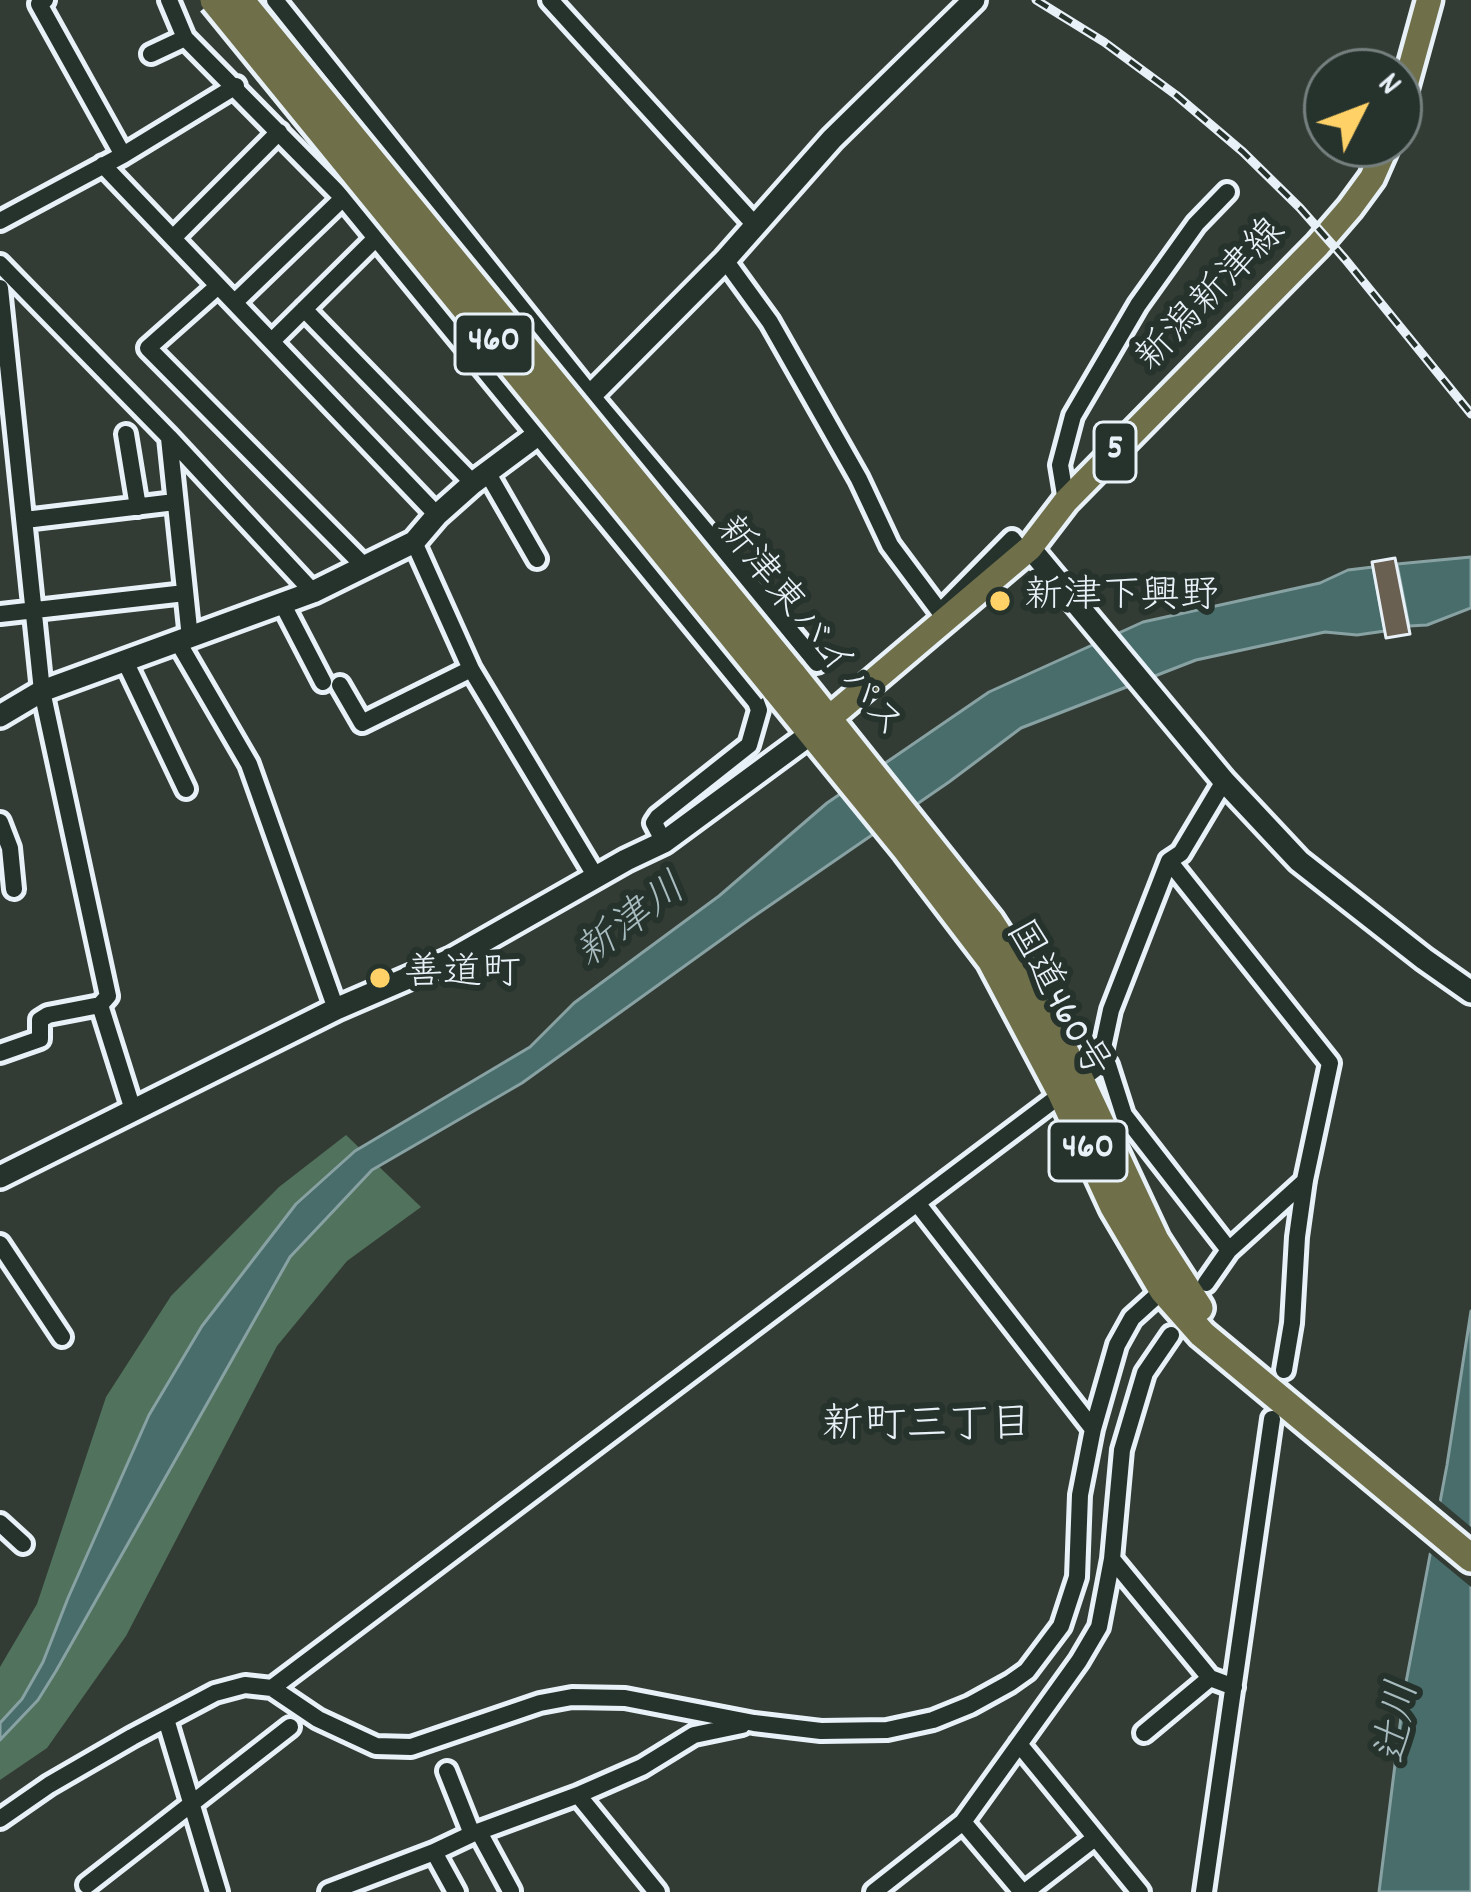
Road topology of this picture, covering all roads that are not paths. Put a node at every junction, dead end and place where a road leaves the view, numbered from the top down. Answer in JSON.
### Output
{"nodes":[{"id":1,"x":45,"y":0,"type":"edge"},
{"id":2,"x":169,"y":0,"type":"edge"},
{"id":3,"x":214,"y":0,"type":"edge"},
{"id":4,"x":240,"y":0,"type":"edge"},
{"id":5,"x":275,"y":0,"type":"edge"},
{"id":6,"x":550,"y":0,"type":"edge"},
{"id":7,"x":974,"y":0,"type":"edge"},
{"id":8,"x":1429,"y":0,"type":"edge"},
{"id":9,"x":185,"y":38,"type":"junction"},
{"id":10,"x":1416,"y":48,"type":"edge"},
{"id":11,"x":152,"y":54,"type":"dead end"},
{"id":12,"x":236,"y":86,"type":"junction"},
{"id":13,"x":279,"y":132,"type":"junction"},
{"id":14,"x":123,"y":155,"type":"junction"},
{"id":15,"x":103,"y":165,"type":"junction"},
{"id":16,"x":1376,"y":168,"type":"edge"},
{"id":17,"x":1227,"y":192,"type":"dead end"},
{"id":18,"x":343,"y":198,"type":"junction"},
{"id":19,"x":0,"y":221,"type":"edge"},
{"id":20,"x":755,"y":225,"type":"junction"},
{"id":21,"x":174,"y":237,"type":"junction"},
{"id":22,"x":375,"y":238,"type":"junction"},
{"id":23,"x":725,"y":260,"type":"junction"},
{"id":24,"x":0,"y":264,"type":"edge"},
{"id":25,"x":218,"y":286,"type":"junction"},
{"id":26,"x":0,"y":288,"type":"edge"},
{"id":27,"x":235,"y":302,"type":"junction"},
{"id":28,"x":304,"y":309,"type":"junction"},
{"id":29,"x":3,"y":325,"type":"edge"},
{"id":30,"x":273,"y":340,"type":"junction"},
{"id":31,"x":591,"y":395,"type":"junction"},
{"id":32,"x":8,"y":429,"type":"edge"},
{"id":33,"x":126,"y":434,"type":"dead end"},
{"id":34,"x":538,"y":436,"type":"junction"},
{"id":35,"x":169,"y":437,"type":"junction"},
{"id":36,"x":480,"y":477,"type":"junction"},
{"id":37,"x":1066,"y":501,"type":"junction"},
{"id":38,"x":175,"y":502,"type":"junction"},
{"id":39,"x":138,"y":507,"type":"junction"},
{"id":40,"x":437,"y":515,"type":"junction"},
{"id":41,"x":25,"y":520,"type":"junction"},
{"id":42,"x":414,"y":542,"type":"junction"},
{"id":43,"x":1027,"y":550,"type":"junction"},
{"id":44,"x":537,"y":559,"type":"dead end"},
{"id":45,"x":364,"y":567,"type":"junction"},
{"id":46,"x":314,"y":592,"type":"junction"},
{"id":47,"x":185,"y":593,"type":"junction"},
{"id":48,"x":281,"y":603,"type":"junction"},
{"id":49,"x":34,"y":611,"type":"junction"},
{"id":50,"x":0,"y":614,"type":"edge"},
{"id":51,"x":184,"y":640,"type":"junction"},
{"id":52,"x":125,"y":662,"type":"junction"},
{"id":53,"x":471,"y":669,"type":"junction"},
{"id":54,"x":795,"y":675,"type":"junction"},
{"id":55,"x":42,"y":691,"type":"junction"},
{"id":56,"x":0,"y":716,"type":"edge"},
{"id":57,"x":820,"y":726,"type":"junction"},
{"id":58,"x":1224,"y":782,"type":"junction"},
{"id":59,"x":186,"y":789,"type":"dead end"},
{"id":60,"x":0,"y":822,"type":"edge"},
{"id":61,"x":664,"y":842,"type":"junction"},
{"id":62,"x":1169,"y":861,"type":"junction"},
{"id":63,"x":596,"y":877,"type":"junction"},
{"id":64,"x":14,"y":889,"type":"dead end"},
{"id":65,"x":1471,"y":992,"type":"edge"},
{"id":66,"x":100,"y":1005,"type":"junction"},
{"id":67,"x":336,"y":1009,"type":"junction"},
{"id":68,"x":0,"y":1053,"type":"edge"},
{"id":69,"x":1081,"y":1080,"type":"junction"},
{"id":70,"x":133,"y":1110,"type":"junction"},
{"id":71,"x":0,"y":1177,"type":"edge"},
{"id":72,"x":1305,"y":1180,"type":"junction"},
{"id":73,"x":917,"y":1203,"type":"junction"},
{"id":74,"x":0,"y":1244,"type":"edge"},
{"id":75,"x":1229,"y":1250,"type":"junction"},
{"id":76,"x":1206,"y":1283,"type":"dead end"},
{"id":77,"x":1163,"y":1290,"type":"junction"},
{"id":78,"x":1171,"y":1335,"type":"dead end"},
{"id":79,"x":62,"y":1337,"type":"dead end"},
{"id":80,"x":1236,"y":1360,"type":"junction"},
{"id":81,"x":1284,"y":1370,"type":"dead end"},
{"id":82,"x":1273,"y":1419,"type":"dead end"},
{"id":83,"x":1093,"y":1429,"type":"junction"},
{"id":84,"x":0,"y":1523,"type":"edge"},
{"id":85,"x":23,"y":1544,"type":"dead end"},
{"id":86,"x":1471,"y":1558,"type":"edge"},
{"id":87,"x":1112,"y":1559,"type":"junction"},
{"id":88,"x":1210,"y":1678,"type":"junction"},
{"id":89,"x":1234,"y":1687,"type":"junction"},
{"id":90,"x":272,"y":1688,"type":"junction"},
{"id":91,"x":166,"y":1719,"type":"junction"},
{"id":92,"x":754,"y":1723,"type":"junction"},
{"id":93,"x":290,"y":1726,"type":"dead end"},
{"id":94,"x":1144,"y":1733,"type":"dead end"},
{"id":95,"x":1019,"y":1744,"type":"junction"},
{"id":96,"x":447,"y":1771,"type":"dead end"},
{"id":97,"x":578,"y":1795,"type":"junction"},
{"id":98,"x":191,"y":1804,"type":"junction"},
{"id":99,"x":0,"y":1819,"type":"edge"},
{"id":100,"x":964,"y":1822,"type":"junction"},
{"id":101,"x":476,"y":1833,"type":"junction"},
{"id":102,"x":1095,"y":1838,"type":"junction"},
{"id":103,"x":434,"y":1852,"type":"junction"},
{"id":104,"x":87,"y":1886,"type":"dead end"},
{"id":105,"x":511,"y":1891,"type":"edge"},
{"id":106,"x":218,"y":1892,"type":"edge"},
{"id":107,"x":329,"y":1892,"type":"edge"},
{"id":108,"x":456,"y":1892,"type":"edge"},
{"id":109,"x":657,"y":1892,"type":"edge"},
{"id":110,"x":874,"y":1892,"type":"edge"},
{"id":111,"x":1023,"y":1892,"type":"edge"},
{"id":112,"x":1140,"y":1892,"type":"edge"},
{"id":113,"x":1204,"y":1892,"type":"edge"}],
"edges":[{"from":1,"to":14,"type":"street"},
{"from":2,"to":9,"type":"street"},
{"from":3,"to":54,"type":"highway","name":"新津東バイパス","number":"460","bridge":true},
{"from":4,"to":54,"type":"highway","name":"新津東バイパス","number":"460","bridge":true},
{"from":5,"to":31,"type":"street"},
{"from":6,"to":20,"type":"street"},
{"from":7,"to":20,"type":"street"},
{"from":8,"to":10,"type":"main road"},
{"from":9,"to":11,"type":"street"},
{"from":9,"to":12,"type":"street"},
{"from":12,"to":13,"type":"street"},
{"from":12,"to":14,"type":"street"},
{"from":13,"to":18,"type":"street"},
{"from":13,"to":21,"type":"street"},
{"from":14,"to":15,"type":"street"},
{"from":15,"to":19,"type":"street"},
{"from":15,"to":21,"type":"street"},
{"from":16,"to":37,"type":"main road","name":"新潟新津線","number":"5"},
{"from":17,"to":37,"type":"street"},
{"from":18,"to":22,"type":"street"},
{"from":18,"to":27,"type":"street"},
{"from":20,"to":23,"type":"street"},
{"from":21,"to":25,"type":"street"},
{"from":22,"to":28,"type":"street"},
{"from":22,"to":34,"type":"street"},
{"from":23,"to":31,"type":"street"},
{"from":23,"to":43,"type":"street"},
{"from":24,"to":35,"type":"street"},
{"from":25,"to":27,"type":"street"},
{"from":25,"to":45,"type":"street"},
{"from":26,"to":29,"type":"street"},
{"from":27,"to":30,"type":"street"},
{"from":28,"to":30,"type":"street"},
{"from":28,"to":36,"type":"street"},
{"from":29,"to":32,"type":"street"},
{"from":30,"to":40,"type":"street"},
{"from":31,"to":34,"type":"street"},
{"from":31,"to":54,"type":"street"},
{"from":32,"to":41,"type":"street"},
{"from":33,"to":39,"type":"street"},
{"from":34,"to":36,"type":"street"},
{"from":34,"to":61,"type":"street"},
{"from":35,"to":38,"type":"street"},
{"from":35,"to":46,"type":"street"},
{"from":36,"to":40,"type":"street"},
{"from":36,"to":44,"type":"street"},
{"from":37,"to":43,"type":"main road","name":"新潟新津線","number":"5"},
{"from":38,"to":39,"type":"street"},
{"from":38,"to":47,"type":"street"},
{"from":39,"to":41,"type":"street"},
{"from":40,"to":42,"type":"street"},
{"from":41,"to":49,"type":"street"},
{"from":42,"to":45,"type":"street"},
{"from":42,"to":53,"type":"street"},
{"from":43,"to":57,"type":"main road","name":"新潟新津線","number":"5"},
{"from":43,"to":58,"type":"street"},
{"from":45,"to":46,"type":"street"},
{"from":46,"to":48,"type":"street"},
{"from":47,"to":49,"type":"street"},
{"from":47,"to":51,"type":"street"},
{"from":48,"to":51,"type":"street"},
{"from":48,"to":53,"type":"street"},
{"from":49,"to":50,"type":"street"},
{"from":49,"to":55,"type":"street"},
{"from":51,"to":52,"type":"street"},
{"from":51,"to":67,"type":"street"},
{"from":52,"to":55,"type":"street"},
{"from":52,"to":59,"type":"street"},
{"from":53,"to":63,"type":"street"},
{"from":54,"to":57,"type":"highway","name":"新津東バイパス","number":"460"},
{"from":55,"to":56,"type":"street"},
{"from":55,"to":66,"type":"street"},
{"from":57,"to":61,"type":"street"},
{"from":57,"to":69,"type":"highway","name":"国道460号","number":"460"},
{"from":58,"to":62,"type":"street"},
{"from":58,"to":65,"type":"street"},
{"from":60,"to":64,"type":"street"},
{"from":61,"to":63,"type":"street"},
{"from":62,"to":69,"type":"street"},
{"from":62,"to":72,"type":"street"},
{"from":63,"to":67,"type":"street"},
{"from":66,"to":68,"type":"street"},
{"from":66,"to":70,"type":"street"},
{"from":67,"to":70,"type":"street"},
{"from":69,"to":73,"type":"street"},
{"from":69,"to":75,"type":"street"},
{"from":69,"to":77,"type":"highway","name":"国道460号","number":"460"},
{"from":69,"to":80,"type":"highway","number":"460"},
{"from":70,"to":71,"type":"street"},
{"from":72,"to":75,"type":"street"},
{"from":72,"to":81,"type":"street"},
{"from":73,"to":83,"type":"street"},
{"from":73,"to":90,"type":"street"},
{"from":74,"to":79,"type":"street"},
{"from":75,"to":76,"type":"street"},
{"from":77,"to":80,"type":"highway","name":"国道460号","number":"460"},
{"from":77,"to":83,"type":"street"},
{"from":78,"to":87,"type":"street"},
{"from":80,"to":86,"type":"highway","name":"国道460号","number":"460"},
{"from":82,"to":89,"type":"street"},
{"from":83,"to":92,"type":"street"},
{"from":84,"to":85,"type":"street"},
{"from":87,"to":88,"type":"street"},
{"from":87,"to":95,"type":"street"},
{"from":88,"to":89,"type":"street"},
{"from":88,"to":94,"type":"street"},
{"from":89,"to":113,"type":"street"},
{"from":90,"to":91,"type":"street"},
{"from":90,"to":92,"type":"street"},
{"from":91,"to":98,"type":"street"},
{"from":91,"to":99,"type":"street"},
{"from":92,"to":97,"type":"street"},
{"from":93,"to":98,"type":"street"},
{"from":95,"to":100,"type":"street"},
{"from":95,"to":102,"type":"street"},
{"from":96,"to":101,"type":"street"},
{"from":97,"to":101,"type":"street"},
{"from":97,"to":109,"type":"street"},
{"from":98,"to":104,"type":"street"},
{"from":98,"to":106,"type":"street"},
{"from":100,"to":110,"type":"street"},
{"from":100,"to":111,"type":"street"},
{"from":101,"to":103,"type":"street"},
{"from":101,"to":105,"type":"street"},
{"from":102,"to":111,"type":"street"},
{"from":102,"to":112,"type":"street"},
{"from":103,"to":107,"type":"street"},
{"from":103,"to":108,"type":"street"}]}
